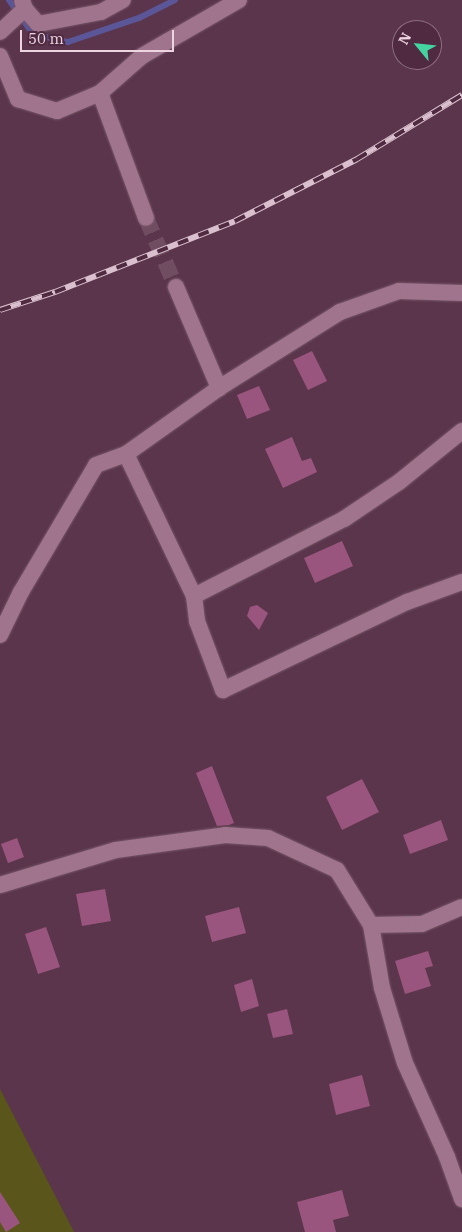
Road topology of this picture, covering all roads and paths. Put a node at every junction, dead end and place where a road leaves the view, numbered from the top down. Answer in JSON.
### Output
{"nodes":[{"id":1,"x":123,"y":0,"type":"edge"},
{"id":2,"x":239,"y":0,"type":"edge"},
{"id":3,"x":16,"y":15,"type":"edge"},
{"id":4,"x":0,"y":56,"type":"edge"},
{"id":5,"x":100,"y":93,"type":"junction"},
{"id":6,"x":146,"y":218,"type":"tunnel mouth"},
{"id":7,"x":176,"y":287,"type":"tunnel mouth"},
{"id":8,"x":462,"y":293,"type":"edge"},
{"id":9,"x":219,"y":388,"type":"junction"},
{"id":10,"x":462,"y":431,"type":"edge"},
{"id":11,"x":126,"y":454,"type":"junction"},
{"id":12,"x":462,"y":582,"type":"edge"},
{"id":13,"x":194,"y":596,"type":"junction"},
{"id":14,"x":0,"y":635,"type":"edge"},
{"id":15,"x":0,"y":885,"type":"edge"},
{"id":16,"x":462,"y":907,"type":"edge"},
{"id":17,"x":371,"y":926,"type":"junction"},
{"id":18,"x":462,"y":1199,"type":"edge"}],
"edges":[{"from":1,"to":3,"type":"street"},
{"from":2,"to":5,"type":"street"},
{"from":4,"to":5,"type":"street"},
{"from":5,"to":6,"type":"street"},
{"from":7,"to":9,"type":"street"},
{"from":8,"to":9,"type":"street"},
{"from":9,"to":11,"type":"street"},
{"from":10,"to":13,"type":"street"},
{"from":11,"to":13,"type":"street"},
{"from":11,"to":14,"type":"street"},
{"from":12,"to":13,"type":"street"},
{"from":15,"to":17,"type":"street"},
{"from":16,"to":17,"type":"street"},
{"from":17,"to":18,"type":"street"}]}
